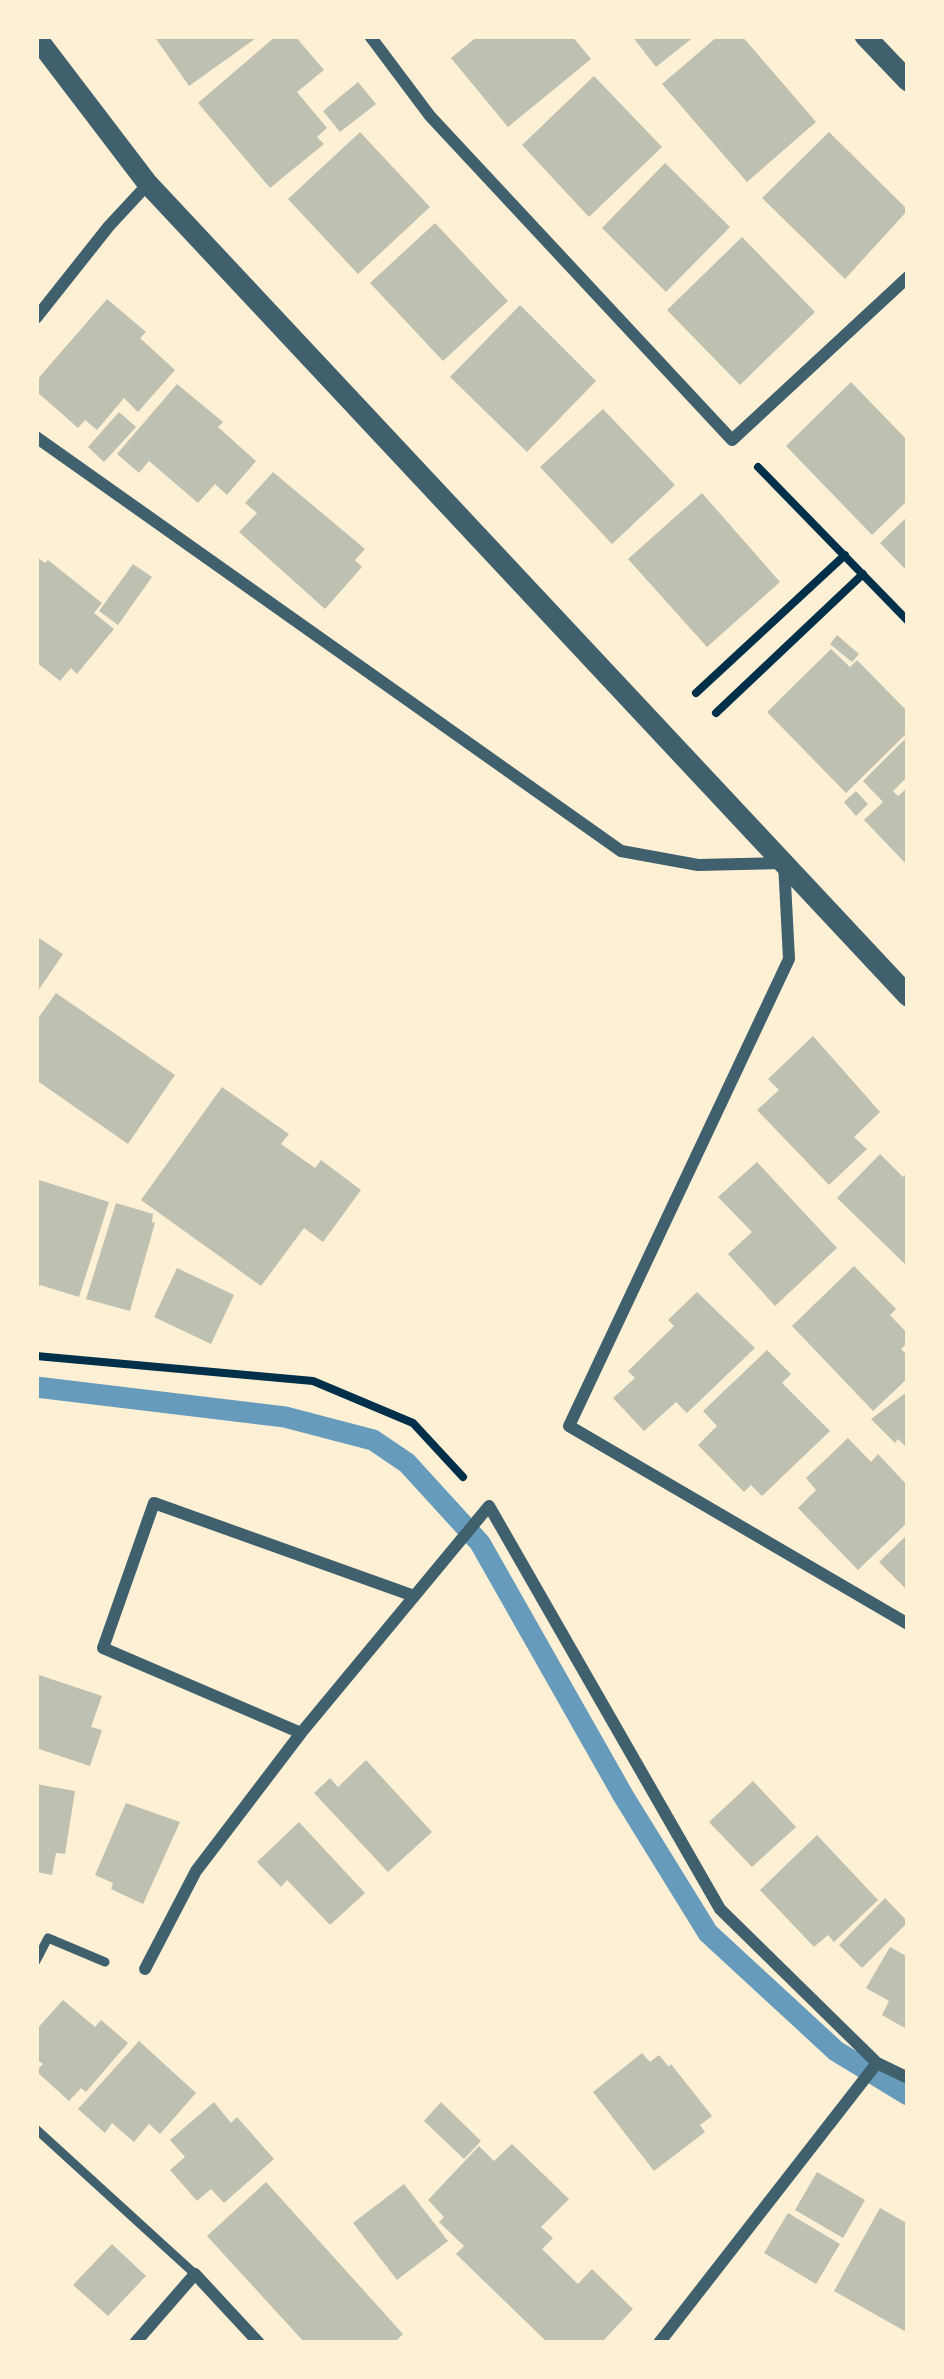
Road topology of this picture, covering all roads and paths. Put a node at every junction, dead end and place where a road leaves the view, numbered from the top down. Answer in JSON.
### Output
{"nodes":[{"id":1,"x":370,"y":36,"type":"edge"},
{"id":2,"x":865,"y":36,"type":"edge"},
{"id":3,"x":36,"y":37,"type":"edge"},
{"id":4,"x":908,"y":81,"type":"edge"},
{"id":5,"x":148,"y":184,"type":"junction"},
{"id":6,"x":908,"y":277,"type":"edge"},
{"id":7,"x":36,"y":318,"type":"edge"},
{"id":8,"x":36,"y":436,"type":"edge"},
{"id":9,"x":732,"y":440,"type":"junction"},
{"id":10,"x":844,"y":555,"type":"junction"},
{"id":11,"x":863,"y":574,"type":"junction"},
{"id":12,"x":908,"y":621,"type":"edge"},
{"id":13,"x":696,"y":692,"type":"dead end"},
{"id":14,"x":716,"y":713,"type":"dead end"},
{"id":15,"x":784,"y":863,"type":"junction"},
{"id":16,"x":908,"y":996,"type":"edge"},
{"id":17,"x":36,"y":1356,"type":"edge"},
{"id":18,"x":489,"y":1505,"type":"junction"},
{"id":19,"x":414,"y":1596,"type":"junction"},
{"id":20,"x":908,"y":1624,"type":"edge"},
{"id":21,"x":301,"y":1733,"type":"junction"},
{"id":22,"x":36,"y":1961,"type":"edge"},
{"id":23,"x":104,"y":1961,"type":"dead end"},
{"id":24,"x":145,"y":1969,"type":"dead end"},
{"id":25,"x":877,"y":2063,"type":"junction"},
{"id":26,"x":908,"y":2078,"type":"edge"},
{"id":27,"x":36,"y":2129,"type":"edge"},
{"id":28,"x":195,"y":2274,"type":"junction"},
{"id":29,"x":136,"y":2343,"type":"edge"},
{"id":30,"x":259,"y":2343,"type":"edge"},
{"id":31,"x":659,"y":2343,"type":"edge"}],
"edges":[{"from":1,"to":9,"type":"street"},
{"from":2,"to":4,"type":"street"},
{"from":3,"to":5,"type":"street"},
{"from":5,"to":7,"type":"street"},
{"from":5,"to":15,"type":"street"},
{"from":6,"to":9,"type":"street"},
{"from":8,"to":15,"type":"street"},
{"from":9,"to":10,"type":"path"},
{"from":10,"to":11,"type":"path"},
{"from":10,"to":13,"type":"path"},
{"from":11,"to":12,"type":"path"},
{"from":11,"to":14,"type":"path"},
{"from":15,"to":16,"type":"street"},
{"from":15,"to":20,"type":"street"},
{"from":17,"to":18,"type":"path"},
{"from":18,"to":19,"type":"street"},
{"from":18,"to":25,"type":"street"},
{"from":19,"to":21,"type":"street"},
{"from":19,"to":21,"type":"street"},
{"from":21,"to":24,"type":"street"},
{"from":22,"to":23,"type":"lane"},
{"from":25,"to":26,"type":"street"},
{"from":25,"to":31,"type":"street"},
{"from":27,"to":28,"type":"lane"},
{"from":28,"to":29,"type":"street"},
{"from":28,"to":30,"type":"street"}]}
